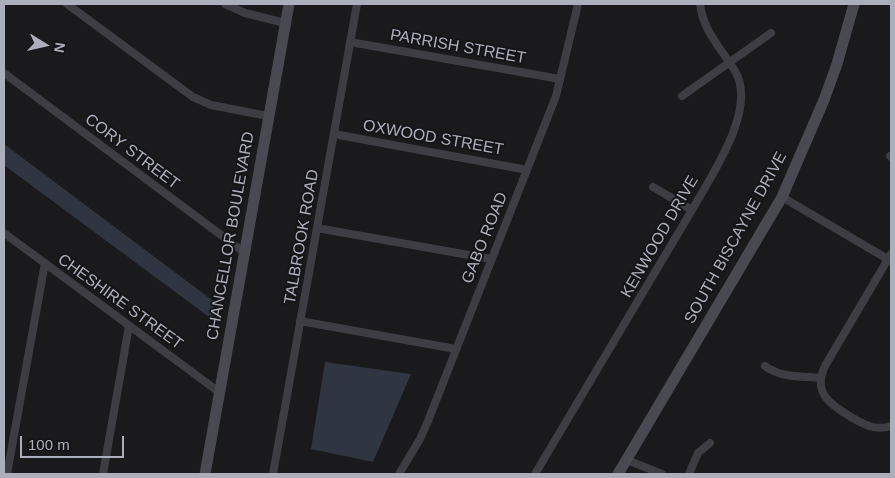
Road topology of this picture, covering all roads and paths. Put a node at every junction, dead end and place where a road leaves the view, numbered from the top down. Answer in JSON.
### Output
{"nodes":[{"id":1,"x":67,"y":4,"type":"edge"},
{"id":2,"x":225,"y":4,"type":"edge"},
{"id":3,"x":289,"y":4,"type":"edge"},
{"id":4,"x":357,"y":4,"type":"edge"},
{"id":5,"x":578,"y":4,"type":"edge"},
{"id":6,"x":700,"y":4,"type":"edge"},
{"id":7,"x":854,"y":4,"type":"edge"},
{"id":8,"x":285,"y":23,"type":"junction"},
{"id":9,"x":770,"y":33,"type":"dead end"},
{"id":10,"x":350,"y":42,"type":"junction"},
{"id":11,"x":730,"y":63,"type":"junction"},
{"id":12,"x":4,"y":73,"type":"edge"},
{"id":13,"x":560,"y":79,"type":"junction"},
{"id":14,"x":682,"y":96,"type":"dead end"},
{"id":15,"x":268,"y":116,"type":"junction"},
{"id":16,"x":334,"y":134,"type":"junction"},
{"id":17,"x":527,"y":170,"type":"junction"},
{"id":18,"x":653,"y":187,"type":"dead end"},
{"id":19,"x":782,"y":197,"type":"junction"},
{"id":20,"x":692,"y":210,"type":"junction"},
{"id":21,"x":317,"y":228,"type":"junction"},
{"id":22,"x":4,"y":233,"type":"edge"},
{"id":23,"x":245,"y":253,"type":"junction"},
{"id":24,"x":890,"y":258,"type":"edge"},
{"id":25,"x":492,"y":259,"type":"junction"},
{"id":26,"x":45,"y":263,"type":"junction"},
{"id":27,"x":300,"y":321,"type":"junction"},
{"id":28,"x":130,"y":326,"type":"junction"},
{"id":29,"x":456,"y":349,"type":"junction"},
{"id":30,"x":765,"y":366,"type":"dead end"},
{"id":31,"x":821,"y":378,"type":"junction"},
{"id":32,"x":220,"y":392,"type":"junction"},
{"id":33,"x":891,"y":426,"type":"edge"},
{"id":34,"x":710,"y":444,"type":"dead end"},
{"id":35,"x":627,"y":460,"type":"junction"},
{"id":36,"x":7,"y":474,"type":"edge"},
{"id":37,"x":103,"y":474,"type":"edge"},
{"id":38,"x":205,"y":474,"type":"edge"},
{"id":39,"x":273,"y":474,"type":"edge"},
{"id":40,"x":398,"y":474,"type":"edge"},
{"id":41,"x":535,"y":474,"type":"edge"},
{"id":42,"x":618,"y":474,"type":"edge"},
{"id":43,"x":662,"y":474,"type":"edge"},
{"id":44,"x":689,"y":474,"type":"edge"}],
"edges":[{"from":1,"to":15,"type":"street"},
{"from":2,"to":8,"type":"street"},
{"from":3,"to":8,"type":"street","name":"CHANCELLOR BOULEVARD"},
{"from":4,"to":10,"type":"street","name":"TALBROOK ROAD"},
{"from":5,"to":13,"type":"street","name":"GABO ROAD"},
{"from":6,"to":11,"type":"street","name":"KENWOOD DRIVE"},
{"from":7,"to":19,"type":"street","name":"SOUTH BISCAYNE DRIVE"},
{"from":8,"to":15,"type":"street","name":"CHANCELLOR BOULEVARD"},
{"from":9,"to":11,"type":"street"},
{"from":10,"to":13,"type":"street","name":"PARRISH STREET"},
{"from":10,"to":16,"type":"street","name":"TALBROOK ROAD"},
{"from":11,"to":14,"type":"street"},
{"from":11,"to":20,"type":"street","name":"KENWOOD DRIVE"},
{"from":12,"to":23,"type":"street","name":"CORY STREET"},
{"from":13,"to":17,"type":"street","name":"GABO ROAD"},
{"from":15,"to":23,"type":"street","name":"CHANCELLOR BOULEVARD"},
{"from":16,"to":17,"type":"street","name":"OXWOOD STREET"},
{"from":16,"to":21,"type":"street","name":"TALBROOK ROAD"},
{"from":17,"to":25,"type":"street","name":"GABO ROAD"},
{"from":18,"to":20,"type":"street"},
{"from":19,"to":24,"type":"street"},
{"from":19,"to":35,"type":"street","name":"SOUTH BISCAYNE DRIVE"},
{"from":20,"to":41,"type":"street","name":"KENWOOD DRIVE"},
{"from":21,"to":25,"type":"street"},
{"from":21,"to":27,"type":"street","name":"TALBROOK ROAD"},
{"from":22,"to":26,"type":"street","name":"CHESHIRE STREET"},
{"from":23,"to":32,"type":"street","name":"CHANCELLOR BOULEVARD"},
{"from":24,"to":31,"type":"street"},
{"from":25,"to":29,"type":"street","name":"GABO ROAD"},
{"from":26,"to":28,"type":"street","name":"CHESHIRE STREET"},
{"from":26,"to":36,"type":"street"},
{"from":27,"to":29,"type":"street"},
{"from":27,"to":39,"type":"street","name":"TALBROOK ROAD"},
{"from":28,"to":32,"type":"street","name":"CHESHIRE STREET"},
{"from":28,"to":37,"type":"street"},
{"from":29,"to":40,"type":"street","name":"GABO ROAD"},
{"from":30,"to":31,"type":"street"},
{"from":31,"to":33,"type":"street"},
{"from":32,"to":38,"type":"street","name":"CHANCELLOR BOULEVARD"},
{"from":34,"to":44,"type":"street"},
{"from":35,"to":42,"type":"street","name":"SOUTH BISCAYNE DRIVE"},
{"from":35,"to":43,"type":"street"}]}
